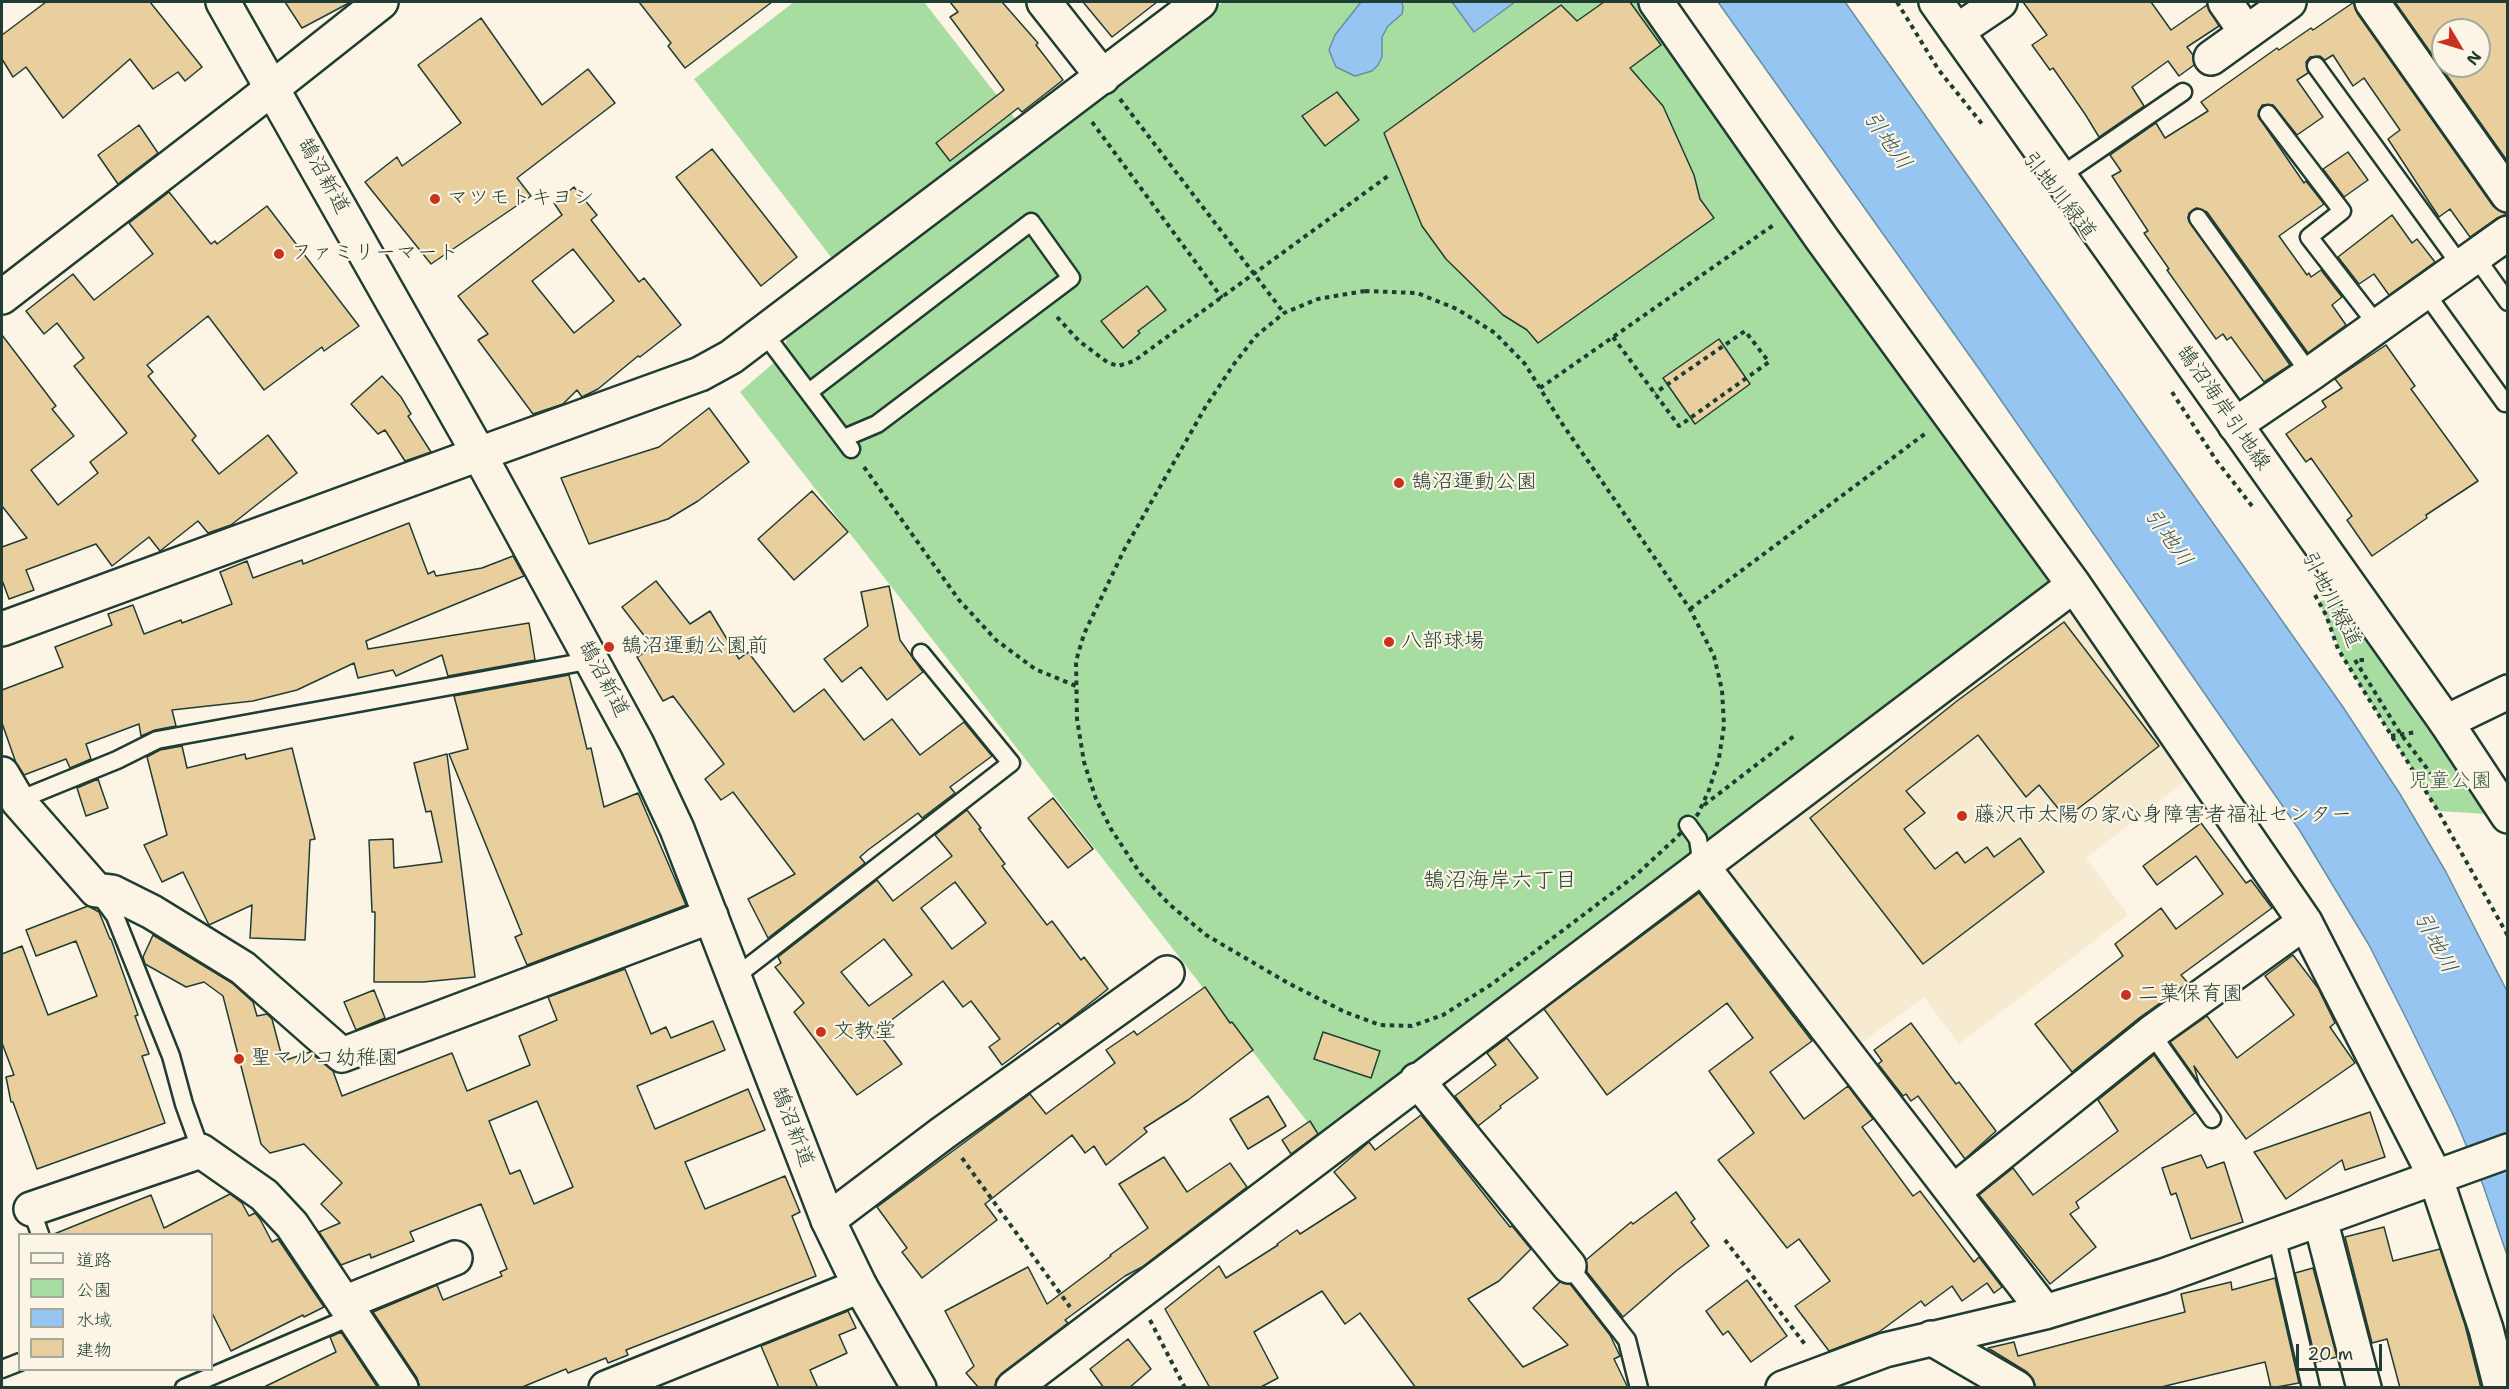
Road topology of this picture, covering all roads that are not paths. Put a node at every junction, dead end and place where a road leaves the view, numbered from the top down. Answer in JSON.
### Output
{"nodes":[{"id":1,"x":223,"y":2,"type":"edge"},
{"id":2,"x":381,"y":2,"type":"edge"},
{"id":3,"x":1044,"y":2,"type":"edge"},
{"id":4,"x":1200,"y":2,"type":"edge"},
{"id":5,"x":1656,"y":2,"type":"edge"},
{"id":6,"x":1936,"y":2,"type":"edge"},
{"id":7,"x":2000,"y":2,"type":"edge"},
{"id":8,"x":2225,"y":2,"type":"edge"},
{"id":9,"x":2289,"y":2,"type":"edge"},
{"id":10,"x":2372,"y":2,"type":"edge"},
{"id":11,"x":1957,"y":31,"type":"junction"},
{"id":12,"x":2246,"y":32,"type":"junction"},
{"id":13,"x":2211,"y":58,"type":"dead end"},
{"id":14,"x":2316,"y":66,"type":"dead end"},
{"id":15,"x":1103,"y":77,"type":"junction"},
{"id":16,"x":272,"y":86,"type":"junction"},
{"id":17,"x":2183,"y":92,"type":"dead end"},
{"id":18,"x":2268,"y":114,"type":"dead end"},
{"id":19,"x":2059,"y":177,"type":"junction"},
{"id":20,"x":2508,"y":195,"type":"edge"},
{"id":21,"x":2198,"y":218,"type":"dead end"},
{"id":22,"x":2508,"y":233,"type":"edge"},
{"id":23,"x":2468,"y":261,"type":"junction"},
{"id":24,"x":2425,"y":292,"type":"junction"},
{"id":25,"x":2,"y":297,"type":"edge"},
{"id":26,"x":2508,"y":302,"type":"edge"},
{"id":27,"x":2378,"y":326,"type":"junction"},
{"id":28,"x":764,"y":333,"type":"junction"},
{"id":29,"x":2310,"y":374,"type":"junction"},
{"id":30,"x":809,"y":392,"type":"junction"},
{"id":31,"x":2505,"y":403,"type":"dead end"},
{"id":32,"x":2235,"y":425,"type":"junction"},
{"id":33,"x":479,"y":454,"type":"junction"},
{"id":34,"x":2074,"y":585,"type":"junction"},
{"id":35,"x":2,"y":629,"type":"edge"},
{"id":36,"x":921,"y":653,"type":"dead end"},
{"id":37,"x":593,"y":660,"type":"junction"},
{"id":38,"x":2508,"y":692,"type":"edge"},
{"id":39,"x":2431,"y":724,"type":"junction"},
{"id":40,"x":7,"y":794,"type":"edge"},
{"id":41,"x":2508,"y":816,"type":"edge"},
{"id":42,"x":1688,"y":825,"type":"road end"},
{"id":43,"x":1702,"y":866,"type":"junction"},
{"id":44,"x":96,"y":890,"type":"junction"},
{"id":45,"x":711,"y":916,"type":"junction"},
{"id":46,"x":2306,"y":922,"type":"junction"},
{"id":47,"x":1167,"y":973,"type":"dead end"},
{"id":48,"x":735,"y":977,"type":"junction"},
{"id":49,"x":2151,"y":1033,"type":"junction"},
{"id":50,"x":1417,"y":1080,"type":"junction"},
{"id":51,"x":2212,"y":1119,"type":"dead end"},
{"id":52,"x":201,"y":1151,"type":"junction"},
{"id":53,"x":2493,"y":1156,"type":"edge"},
{"id":54,"x":2435,"y":1176,"type":"junction"},
{"id":55,"x":1953,"y":1192,"type":"junction"},
{"id":56,"x":2320,"y":1219,"type":"junction"},
{"id":57,"x":828,"y":1220,"type":"junction"},
{"id":58,"x":36,"y":1222,"type":"edge"},
{"id":59,"x":2276,"y":1235,"type":"junction"},
{"id":60,"x":455,"y":1257,"type":"dead end"},
{"id":61,"x":1569,"y":1266,"type":"joint"},
{"id":62,"x":860,"y":1286,"type":"junction"},
{"id":63,"x":348,"y":1310,"type":"junction"},
{"id":64,"x":2045,"y":1312,"type":"junction"},
{"id":65,"x":1931,"y":1338,"type":"junction"},
{"id":66,"x":18,"y":1363,"type":"edge"},
{"id":67,"x":2,"y":1369,"type":"edge"},
{"id":68,"x":184,"y":1388,"type":"edge"},
{"id":69,"x":400,"y":1388,"type":"edge"},
{"id":70,"x":606,"y":1388,"type":"edge"},
{"id":71,"x":919,"y":1388,"type":"edge"},
{"id":72,"x":1013,"y":1388,"type":"edge"},
{"id":73,"x":1639,"y":1388,"type":"edge"},
{"id":74,"x":1783,"y":1388,"type":"edge"},
{"id":75,"x":2017,"y":1388,"type":"edge"},
{"id":76,"x":2311,"y":1388,"type":"edge"},
{"id":77,"x":2364,"y":1388,"type":"edge"},
{"id":78,"x":2501,"y":1388,"type":"edge"}],
"edges":[{"from":1,"to":16,"type":"street","name":"鵠沼新道"},
{"from":2,"to":16,"type":"street"},
{"from":3,"to":15,"type":"street"},
{"from":4,"to":15,"type":"street"},
{"from":5,"to":34,"type":"street"},
{"from":6,"to":11,"type":"street","name":"鵠沼海岸引地線"},
{"from":7,"to":11,"type":"street"},
{"from":8,"to":12,"type":"street"},
{"from":9,"to":12,"type":"street"},
{"from":10,"to":20,"type":"street"},
{"from":11,"to":19,"type":"street","name":"鵠沼海岸引地線"},
{"from":12,"to":13,"type":"street"},
{"from":14,"to":23,"type":"lane"},
{"from":15,"to":28,"type":"street"},
{"from":16,"to":25,"type":"street"},
{"from":16,"to":33,"type":"street","name":"鵠沼新道"},
{"from":17,"to":19,"type":"lane"},
{"from":18,"to":27,"type":"lane"},
{"from":19,"to":32,"type":"street","name":"鵠沼海岸引地線"},
{"from":21,"to":29,"type":"lane"},
{"from":22,"to":23,"type":"street"},
{"from":23,"to":24,"type":"street"},
{"from":23,"to":26,"type":"lane"},
{"from":24,"to":27,"type":"street"},
{"from":24,"to":31,"type":"lane"},
{"from":27,"to":29,"type":"street"},
{"from":28,"to":30,"type":"lane"},
{"from":28,"to":33,"type":"street"},
{"from":29,"to":32,"type":"street"},
{"from":30,"to":30,"type":"lane"},
{"from":32,"to":39,"type":"street","name":"鵠沼海岸引地線"},
{"from":33,"to":35,"type":"street"},
{"from":33,"to":37,"type":"street","name":"鵠沼新道"},
{"from":34,"to":43,"type":"street"},
{"from":34,"to":46,"type":"street"},
{"from":36,"to":48,"type":"lane"},
{"from":37,"to":40,"type":"lane"},
{"from":37,"to":45,"type":"street","name":"鵠沼新道"},
{"from":38,"to":39,"type":"street"},
{"from":39,"to":41,"type":"street","name":"鵠沼海岸引地線"},
{"from":40,"to":44,"type":"street"},
{"from":42,"to":43,"type":"lane"},
{"from":43,"to":50,"type":"street"},
{"from":43,"to":55,"type":"street"},
{"from":44,"to":45,"type":"street"},
{"from":44,"to":52,"type":"lane"},
{"from":45,"to":48,"type":"street","name":"鵠沼新道"},
{"from":46,"to":49,"type":"street"},
{"from":46,"to":54,"type":"street"},
{"from":47,"to":57,"type":"street"},
{"from":48,"to":57,"type":"street","name":"鵠沼新道"},
{"from":49,"to":51,"type":"lane"},
{"from":49,"to":55,"type":"street"},
{"from":50,"to":61,"type":"street"},
{"from":50,"to":72,"type":"street"},
{"from":52,"to":58,"type":"street"},
{"from":52,"to":63,"type":"street"},
{"from":53,"to":54,"type":"street"},
{"from":54,"to":56,"type":"street"},
{"from":54,"to":78,"type":"street"},
{"from":55,"to":64,"type":"street"},
{"from":56,"to":59,"type":"street"},
{"from":56,"to":77,"type":"street"},
{"from":57,"to":62,"type":"street","name":"鵠沼新道"},
{"from":59,"to":64,"type":"street"},
{"from":59,"to":76,"type":"lane"},
{"from":60,"to":63,"type":"street"},
{"from":61,"to":73,"type":"lane"},
{"from":62,"to":70,"type":"street"},
{"from":62,"to":71,"type":"street","name":"鵠沼新道"},
{"from":63,"to":68,"type":"lane"},
{"from":63,"to":69,"type":"street"},
{"from":64,"to":65,"type":"street"},
{"from":65,"to":74,"type":"street"},
{"from":65,"to":75,"type":"street"},
{"from":66,"to":67,"type":"lane"}]}
